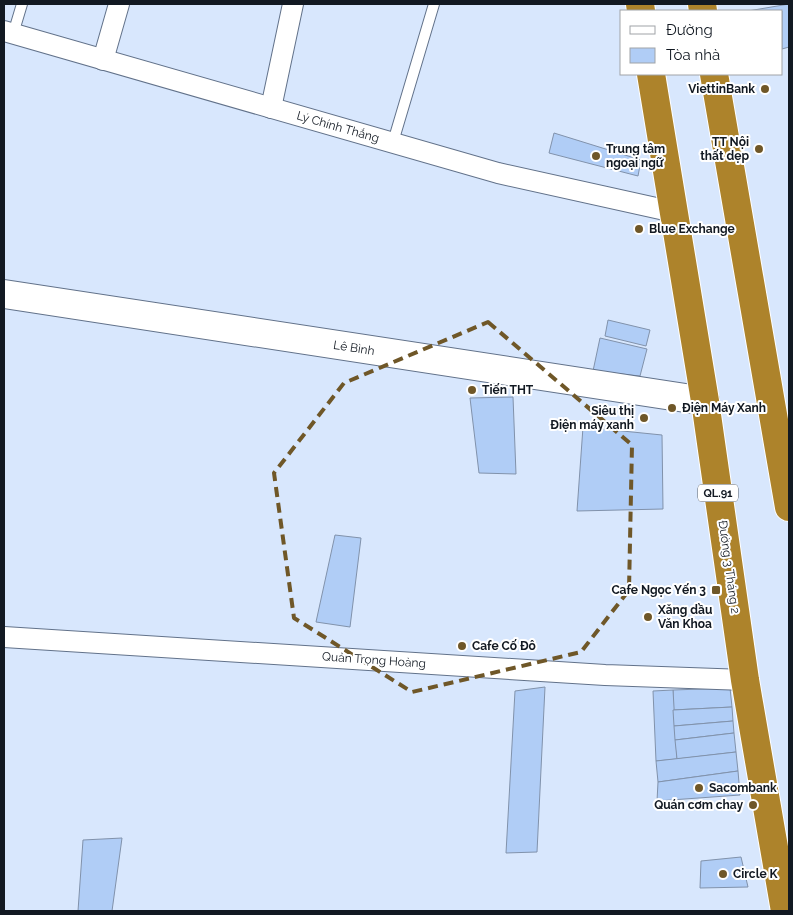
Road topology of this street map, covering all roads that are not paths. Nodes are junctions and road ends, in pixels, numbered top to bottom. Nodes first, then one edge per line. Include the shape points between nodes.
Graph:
1 (22, 4) edge
2 (119, 4) edge
3 (293, 4) edge
4 (434, 4) edge
5 (8, 33) edge
6 (103, 60) junction
7 (651, 75) edge
8 (714, 75) edge
9 (271, 108) junction
10 (393, 142) junction
11 (674, 212) junction
12 (4, 294) edge
13 (705, 401) junction
14 (789, 507) edge
15 (4, 637) edge
16 (745, 680) junction
17 (785, 911) edge

1 - 5 lane
2 - 6 street
3 - 9 street
4 - 10 lane
5 - 6 street, Lý Chính Thắng
6 - 9 street, Lý Chính Thắng
7 - 11 highway, Đường 3 Tháng 2 / QL.91
8 - 14 highway
9 - 10 street, Lý Chính Thắng
10 - 11 street, Lý Chính Thắng via 498,173
11 - 13 highway, Đường 3 Tháng 2 / QL.91
12 - 13 street, Lê Bình
13 - 16 highway, Đường 3 Tháng 2 / QL.91
15 - 16 street, Quản Trọng Hoàng via 605,675
16 - 17 highway, Đường 3 Tháng 2 / QL.91

